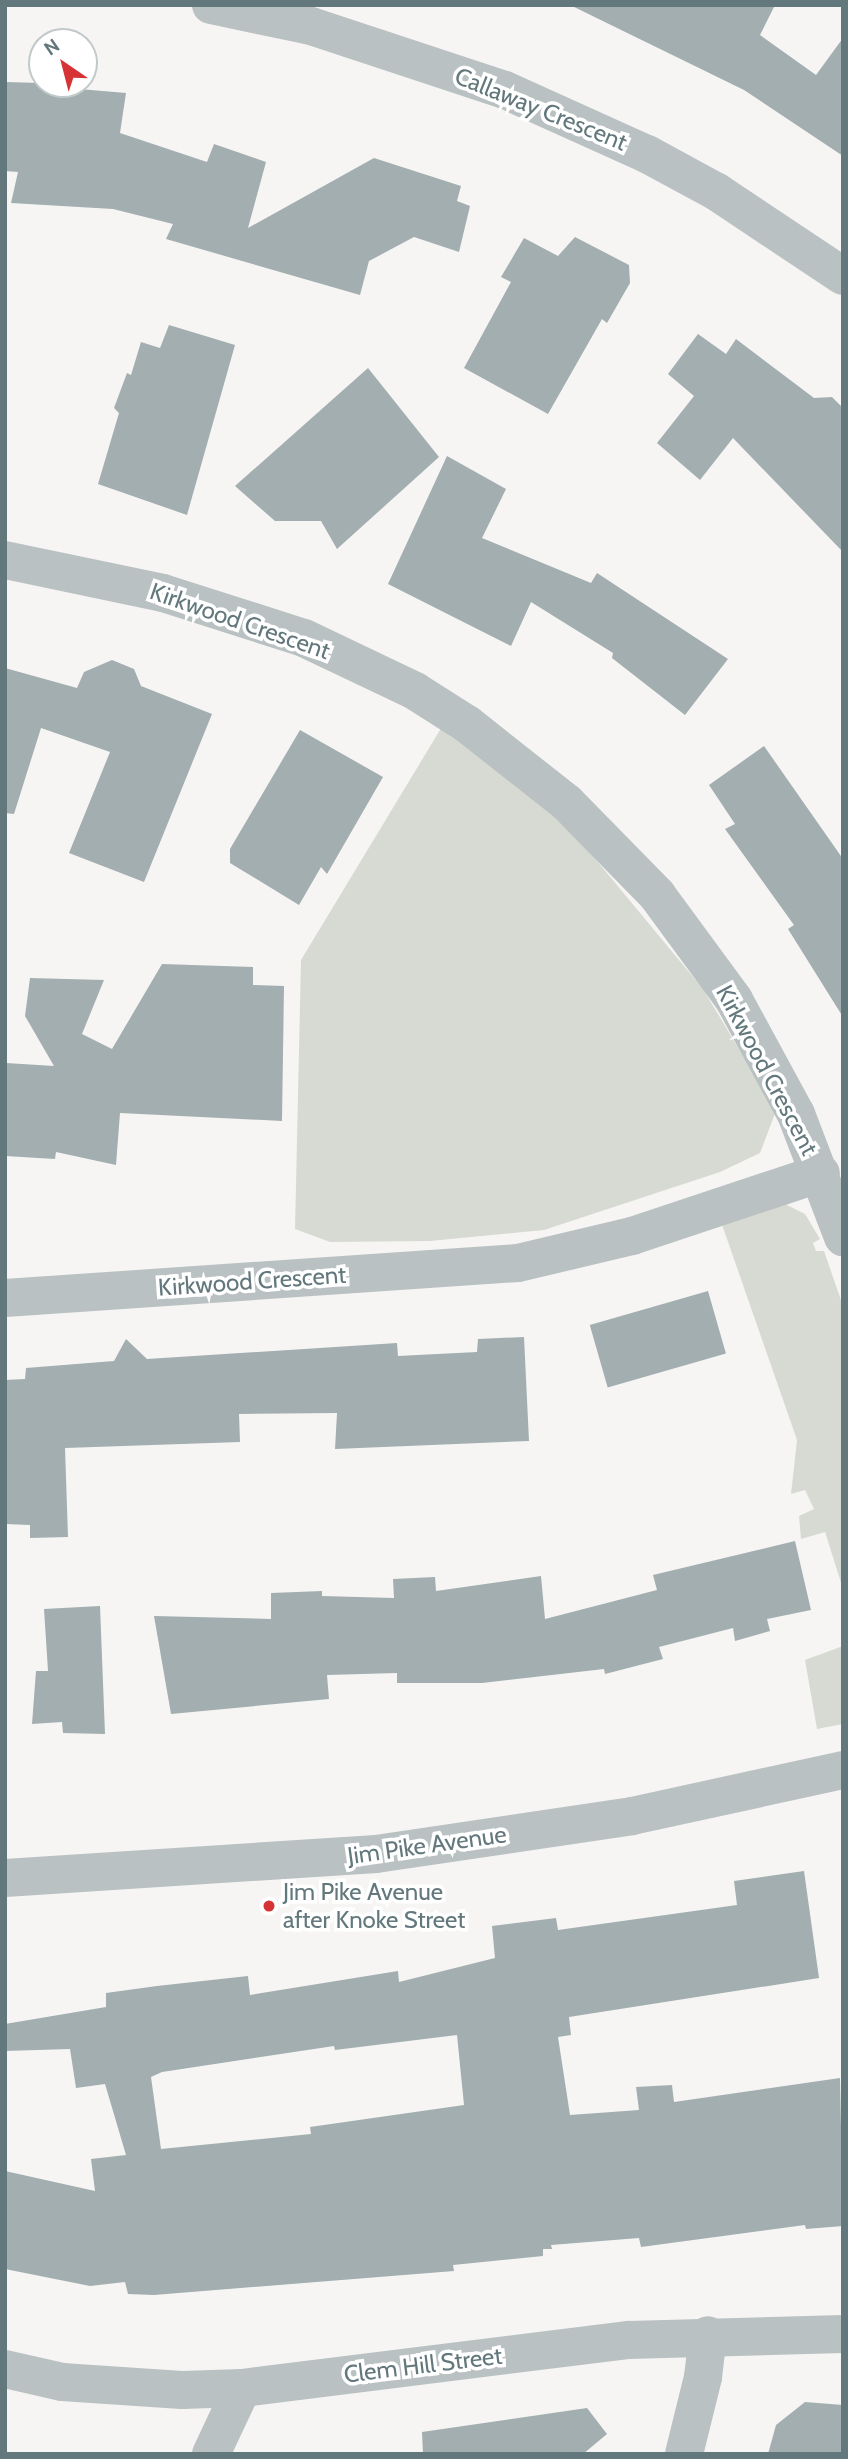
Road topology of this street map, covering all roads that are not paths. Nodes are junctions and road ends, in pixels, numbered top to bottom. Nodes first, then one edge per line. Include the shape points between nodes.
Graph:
1 (211, 5) edge
2 (843, 276) edge
3 (5, 560) edge
4 (821, 1173) junction
5 (843, 1237) edge
6 (5, 1298) edge
7 (843, 1770) edge
8 (5, 1878) edge
9 (843, 2334) edge
10 (708, 2335) junction
11 (5, 2369) edge
12 (242, 2388) junction
13 (211, 2454) edge
14 (684, 2454) edge

1 - 2 street, Callaway Crescent via 311,26 505,90 648,154 705,185
3 - 4 street, Kirkwood Crescent via 163,593 304,638 415,691 467,724 567,803 657,895 734,1000 796,1114
4 - 5 street, Kirkwood Crescent
4 - 6 street, Kirkwood Crescent via 632,1236 518,1263
7 - 8 street, Jim Pike Avenue via 632,1816 376,1854
9 - 10 street, Clem Hill Street
10 - 12 street, Clem Hill Street via 615,2342
10 - 14 street
11 - 12 street, Clem Hill Street via 62,2382 182,2390
12 - 13 street

